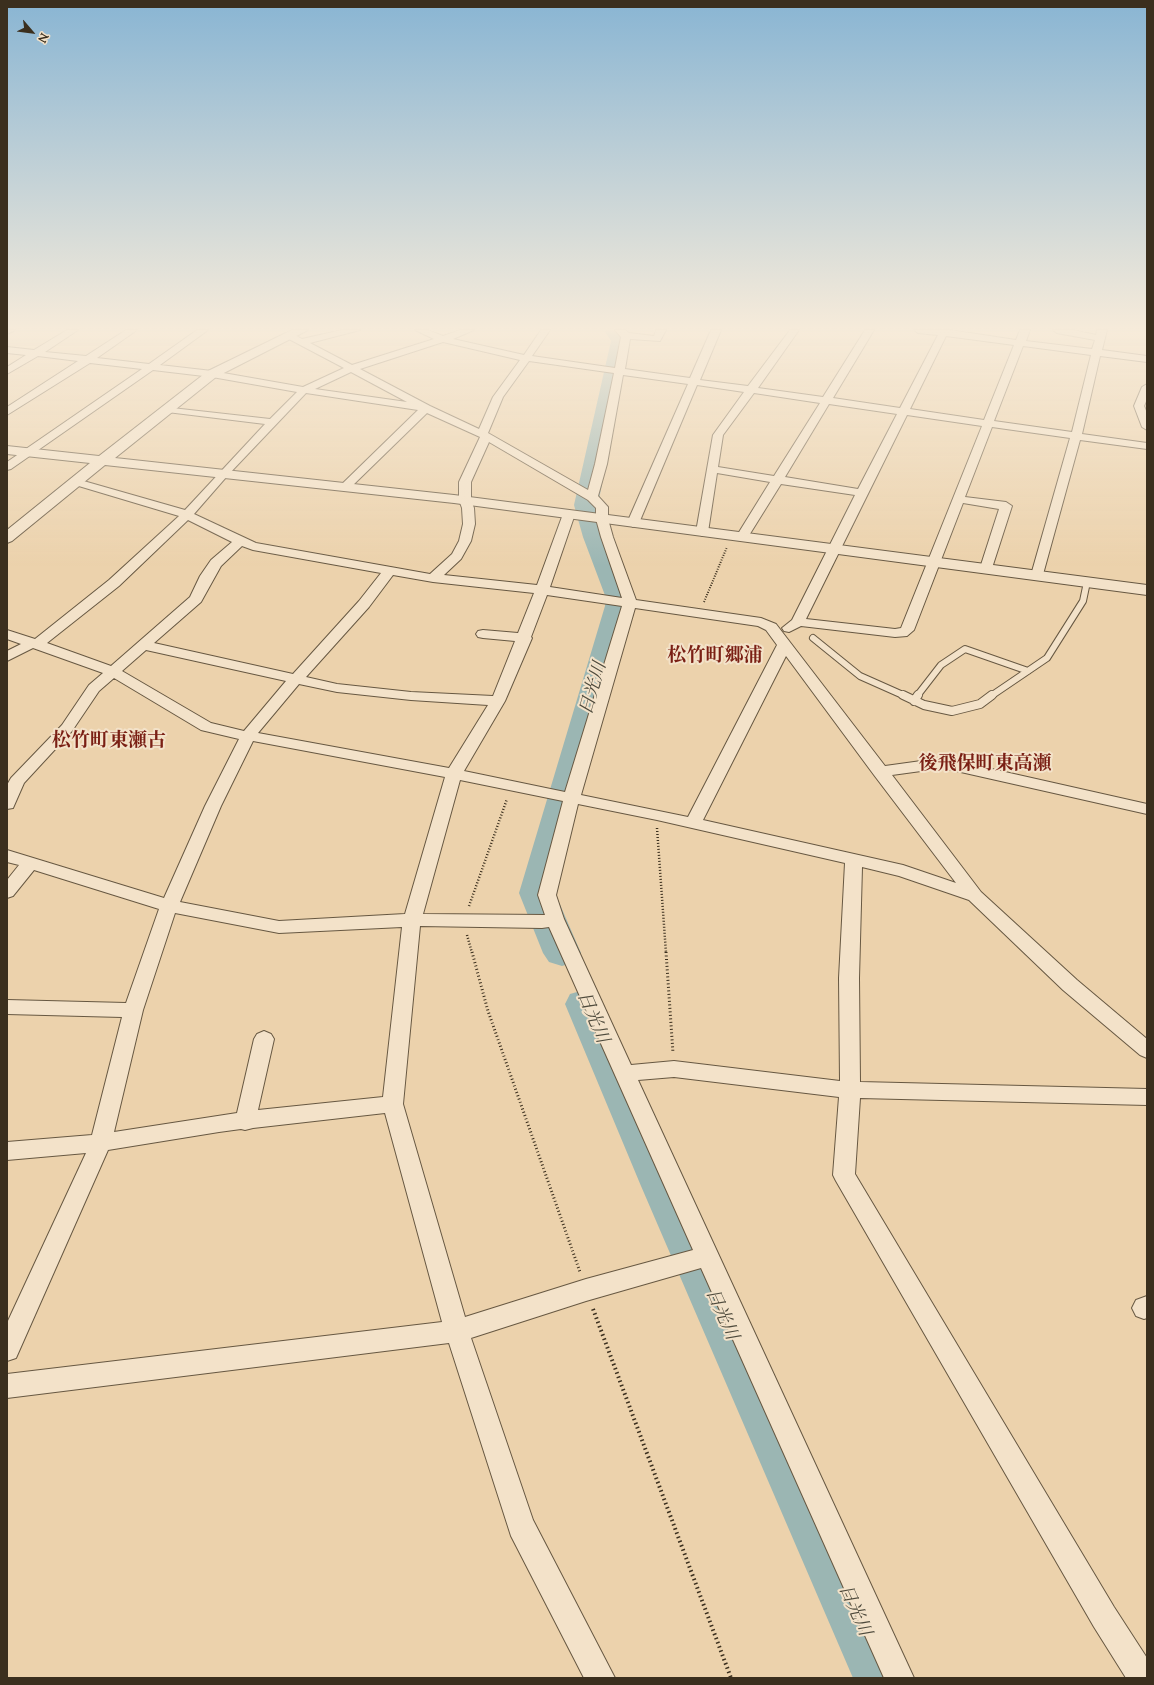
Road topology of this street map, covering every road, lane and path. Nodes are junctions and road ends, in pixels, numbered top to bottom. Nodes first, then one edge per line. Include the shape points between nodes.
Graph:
1 (426, 408) edge
2 (90, 409) edge
3 (167, 409) joint
4 (285, 409) edge
5 (427, 409) edge
6 (494, 409) edge
7 (610, 409) edge
8 (682, 409) edge
9 (737, 409) edge
10 (820, 409) edge
11 (882, 409) edge
12 (906, 409) edge
13 (993, 409) edge
14 (1083, 409) edge
15 (1140, 409) edge
16 (904, 412) junction
17 (271, 422) junction
18 (987, 424) junction
19 (1147, 427) edge
20 (484, 435) junction
21 (1076, 436) junction
22 (1147, 446) edge
23 (7, 450) edge
24 (27, 452) junction
25 (102, 460) junction
26 (7, 466) edge
27 (711, 469) junction
28 (224, 473) junction
29 (778, 479) junction
30 (76, 482) junction
31 (346, 486) junction
32 (862, 492) junction
33 (590, 495) junction
34 (958, 499) junction
35 (465, 500) junction
36 (568, 514) junction
37 (187, 515) junction
38 (594, 518) junction
39 (633, 523) junction
40 (702, 532) junction
41 (737, 536) junction
42 (7, 538) edge
43 (240, 542) junction
44 (833, 549) junction
45 (934, 562) junction
46 (986, 568) junction
47 (389, 571) junction
48 (1037, 575) junction
49 (433, 578) junction
50 (1087, 582) junction
51 (542, 590) junction
52 (1147, 590) edge
53 (623, 602) junction
54 (700, 613) junction
55 (798, 622) junction
56 (7, 634) edge
57 (482, 634) dead end
58 (525, 638) junction
59 (814, 638) dead end
60 (781, 641) junction
61 (35, 643) junction
62 (145, 645) junction
63 (7, 657) edge
64 (112, 671) junction
65 (1028, 671) junction
66 (295, 680) junction
67 (498, 701) junction
68 (914, 701) junction
69 (248, 736) junction
70 (880, 772) junction
71 (454, 774) junction
72 (512, 786) junction
73 (567, 797) junction
74 (7, 804) edge
75 (1147, 809) edge
76 (657, 815) junction
77 (692, 823) junction
78 (7, 856) edge
79 (854, 860) junction
80 (29, 864) junction
81 (7, 892) edge
82 (975, 896) junction
83 (169, 906) junction
84 (412, 920) junction
85 (549, 920) junction
86 (464, 922) junction
87 (7, 1007) edge
88 (133, 1010) junction
89 (264, 1039) dead end
90 (1147, 1050) edge
91 (674, 1069) junction
92 (625, 1073) junction
93 (850, 1090) junction
94 (1147, 1097) edge
95 (392, 1104) junction
96 (245, 1122) junction
97 (101, 1142) junction
98 (7, 1151) edge
99 (700, 1258) junction
100 (586, 1290) junction
101 (457, 1331) junction
102 (7, 1350) edge
103 (7, 1386) edge
104 (600, 1678) edge
105 (731, 1678) edge
106 (899, 1678) edge
107 (1143, 1678) edge

1 - 31 street
2 - 24 street
3 - 17 street
3 - 25 street
4 - 17 street
5 - 20 street
6 - 20 street
7 - 33 street via 601,464
8 - 39 street
9 - 27 street via 718,435
10 - 29 street
11 - 16 street
12 - 16 street
13 - 18 street
14 - 21 street
15 - 19 street
16 - 18 street
16 - 32 street
17 - 28 street
18 - 21 street
18 - 34 street
20 - 33 street
20 - 35 street via 465,482
21 - 22 street
21 - 48 street
23 - 24 street
24 - 25 street
24 - 26 street
25 - 28 street
25 - 30 street
27 - 29 street
27 - 40 street
28 - 31 street
28 - 37 street
29 - 32 street
29 - 41 street
30 - 37 street
30 - 42 street
31 - 35 street
32 - 44 street
33 - 38 street via 602,507
34 - 45 street
34 - 46 street via 1006,506
35 - 36 street
35 - 49 street via 469,524 465,541 457,556
36 - 38 street
36 - 51 street
37 - 43 street
37 - 61 street via 114,583
38 - 39 street
38 - 53 street
39 - 40 street
40 - 41 street
41 - 44 street
41 - 54 path
43 - 47 street
43 - 62 street via 216,563 196,599
44 - 45 street
44 - 55 street
45 - 46 street
45 - 55 street via 907,630 902,633
46 - 48 street
47 - 49 street
47 - 66 street via 364,604
48 - 50 street
49 - 51 street
50 - 52 street
50 - 65 lane via 1083,601 1068,628 1047,658
51 - 53 street
51 - 58 street
53 - 54 street
53 - 73 street
54 - 60 street via 762,622 771,627
55 - 60 street
56 - 61 street
57 - 58 street
58 - 67 street
59 - 68 lane via 860,676
60 - 70 street
60 - 77 street
61 - 63 street
61 - 64 street
62 - 64 street
62 - 66 street
64 - 69 street via 206,727
64 - 74 street via 94,688 68,728 17,781
65 - 68 lane via 980,704 952,711
65 - 68 lane via 965,649 941,665
66 - 67 street via 345,689 412,696
66 - 69 street
67 - 71 street
69 - 71 street
69 - 83 street via 213,806
70 - 75 street via 943,763
70 - 82 street
71 - 72 street
71 - 84 street
72 - 73 street
72 - 86 path
73 - 76 street
73 - 85 street via 547,895
76 - 77 street
76 - 91 path
77 - 79 street
78 - 80 street
79 - 82 street via 902,871
79 - 93 street via 849,978
80 - 81 street
80 - 83 street
82 - 90 street via 1070,985
83 - 84 street via 279,927
83 - 88 street
84 - 86 street
84 - 95 street
85 - 86 street
85 - 92 street
86 - 100 path via 488,1011
87 - 88 street
88 - 97 street
89 - 96 street
91 - 92 street
91 - 93 street
92 - 99 street
93 - 94 street
93 - 107 street via 844,1175 1104,1617
95 - 96 street
95 - 101 street
96 - 97 street via 219,1123
97 - 98 street
97 - 102 street
99 - 100 street
99 - 106 street
100 - 101 street
100 - 105 path
101 - 103 street
101 - 104 street via 521,1526

